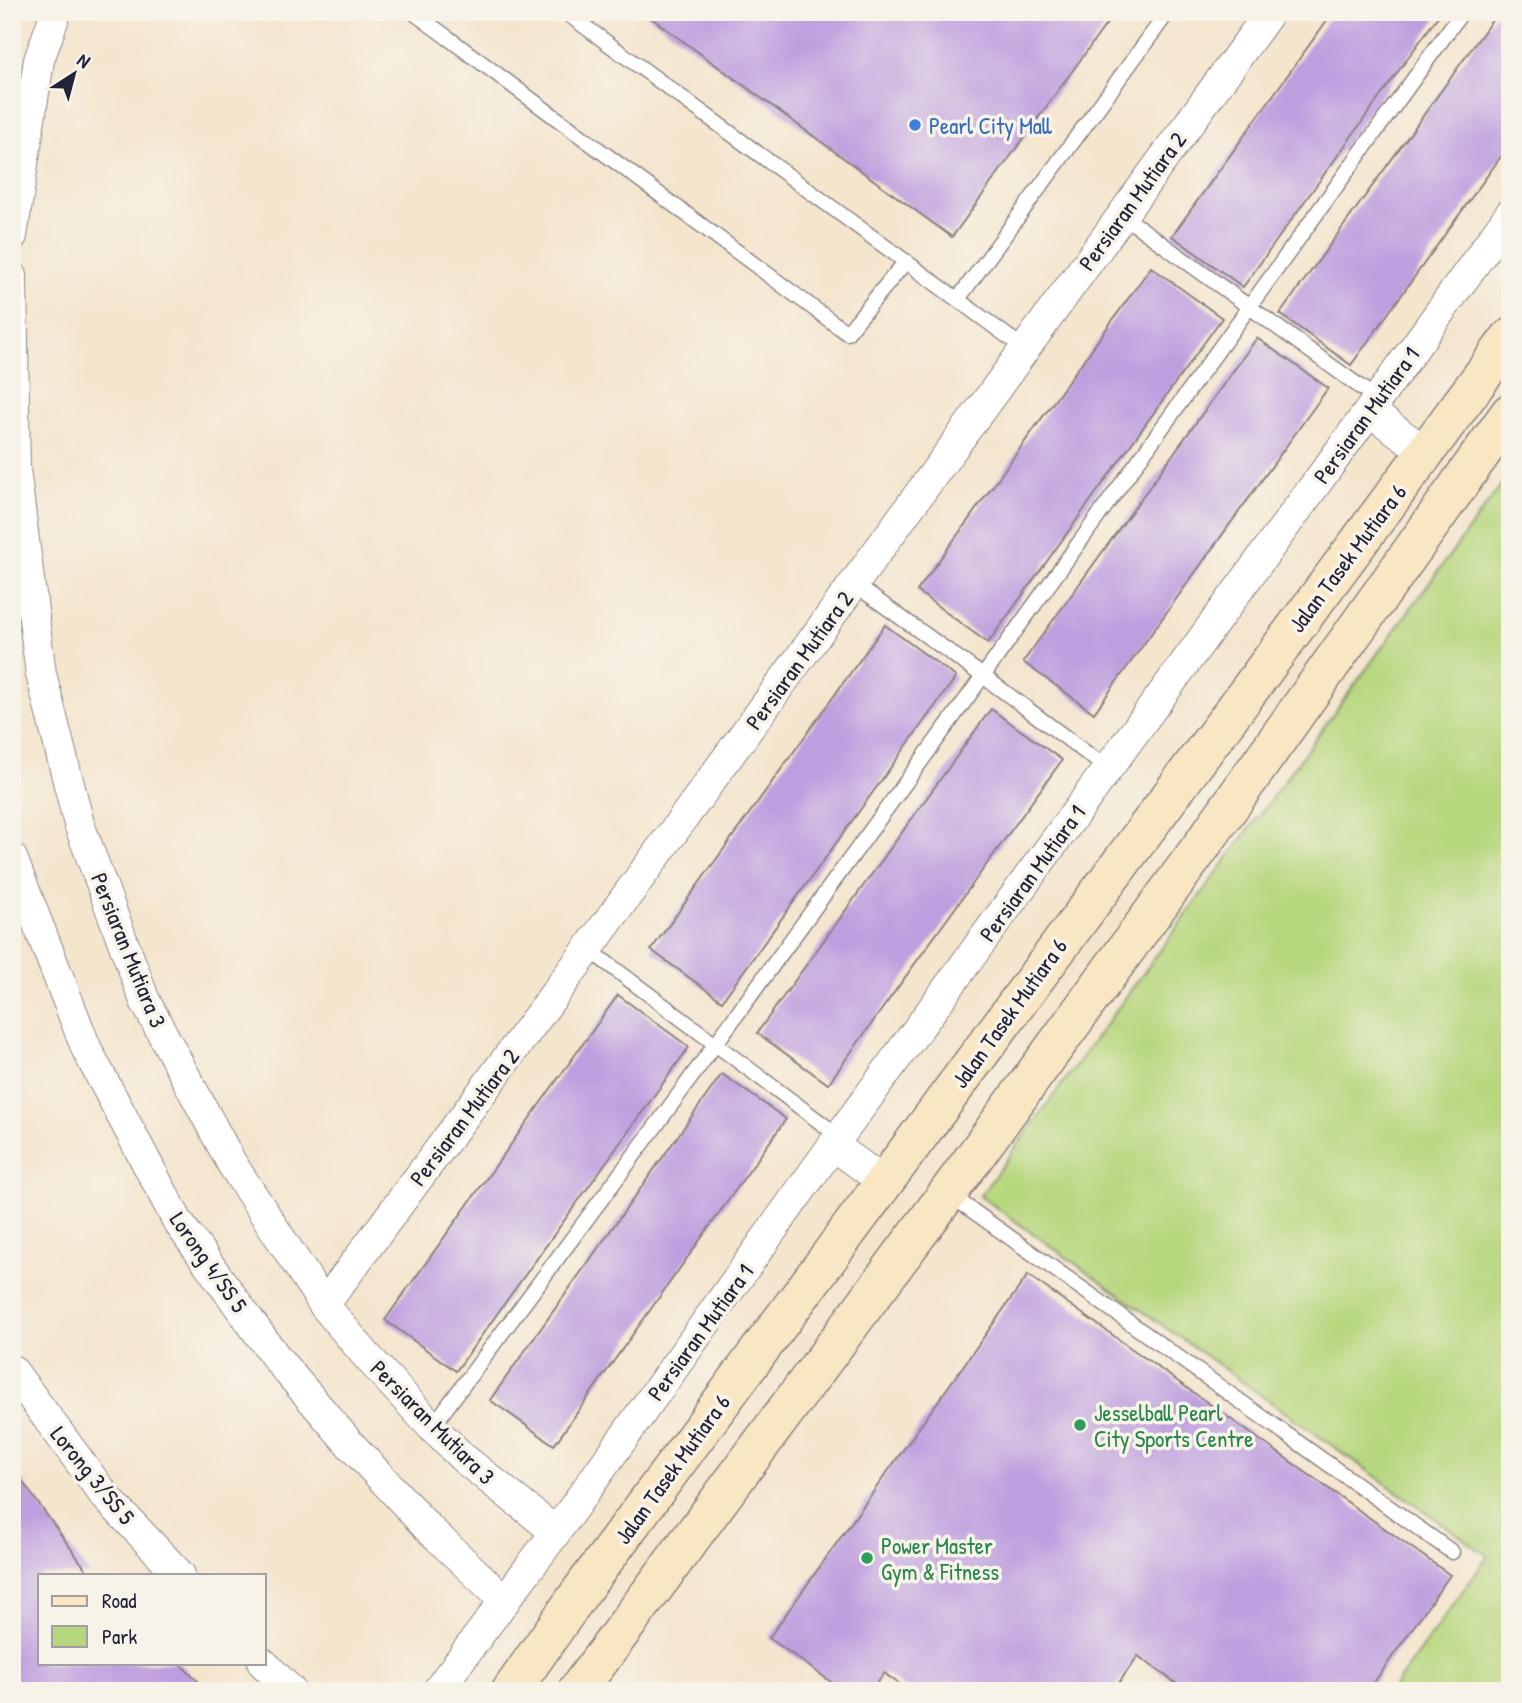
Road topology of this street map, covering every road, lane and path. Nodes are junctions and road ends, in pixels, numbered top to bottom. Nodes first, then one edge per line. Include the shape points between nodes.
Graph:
1 (56, 12) edge
2 (413, 12) edge
3 (565, 12) edge
4 (1168, 12) edge
5 (1270, 12) edge
6 (1462, 12) edge
7 (1510, 214) edge
8 (1122, 215) junction
9 (12, 236) edge
10 (906, 261) junction
11 (12, 276) edge
12 (958, 299) junction
13 (1250, 306) junction
14 (1510, 338) edge
15 (1024, 349) junction
16 (1373, 405) junction
17 (1510, 412) edge
18 (1426, 453) junction
19 (854, 584) junction
20 (983, 676) junction
21 (1108, 769) junction
22 (1156, 814) junction
23 (1200, 848) junction
24 (12, 859) edge
25 (588, 949) junction
26 (716, 1043) junction
27 (837, 1141) junction
28 (884, 1182) junction
29 (948, 1193) junction
30 (324, 1305) junction
31 (12, 1370) edge
32 (432, 1427) junction
33 (556, 1532) junction
34 (1452, 1552) dead end
35 (179, 1574) edge
36 (505, 1601) junction
37 (265, 1664) edge
38 (291, 1691) edge
39 (437, 1691) edge
40 (511, 1691) edge
41 (577, 1691) edge

1 - 9 street via 39,60
2 - 10 lane via 847,332
3 - 10 lane
4 - 12 lane
5 - 8 street, Persiaran Mutiara 2
6 - 13 lane
7 - 16 street, Persiaran Mutiara 1
8 - 13 lane
8 - 15 street, Persiaran Mutiara 2
10 - 12 lane
11 - 30 street, Persiaran Mutiara 3 via 16,483 41,674 79,824 145,1001 232,1164
12 - 15 lane
13 - 16 lane
13 - 20 lane
14 - 18 street, Jalan Tasek Mutiara 6
15 - 19 street, Persiaran Mutiara 2
16 - 18 street
16 - 21 street, Persiaran Mutiara 1
17 - 23 street, Jalan Tasek Mutiara 6
18 - 22 street, Jalan Tasek Mutiara 6
19 - 20 lane
19 - 25 street, Persiaran Mutiara 2
20 - 21 lane
20 - 26 lane
21 - 27 street, Persiaran Mutiara 1
22 - 23 street
22 - 28 street, Jalan Tasek Mutiara 6
23 - 29 street, Jalan Tasek Mutiara 6
24 - 36 street, Lorong 4/SS 5 via 87,1050 178,1222 278,1360 340,1433 427,1527
25 - 26 lane
25 - 30 street, Persiaran Mutiara 2
26 - 27 lane
26 - 32 lane
27 - 28 street
27 - 33 street, Persiaran Mutiara 1
28 - 40 street, Jalan Tasek Mutiara 6
29 - 34 lane
29 - 41 street, Jalan Tasek Mutiara 6
30 - 32 street, Persiaran Mutiara 3
31 - 35 street, Lorong 3/SS 5 via 105,1496
32 - 33 street, Persiaran Mutiara 3 via 463,1458
33 - 36 street, Persiaran Mutiara 1
36 - 39 street, Persiaran Mutiara 1
37 - 38 street

